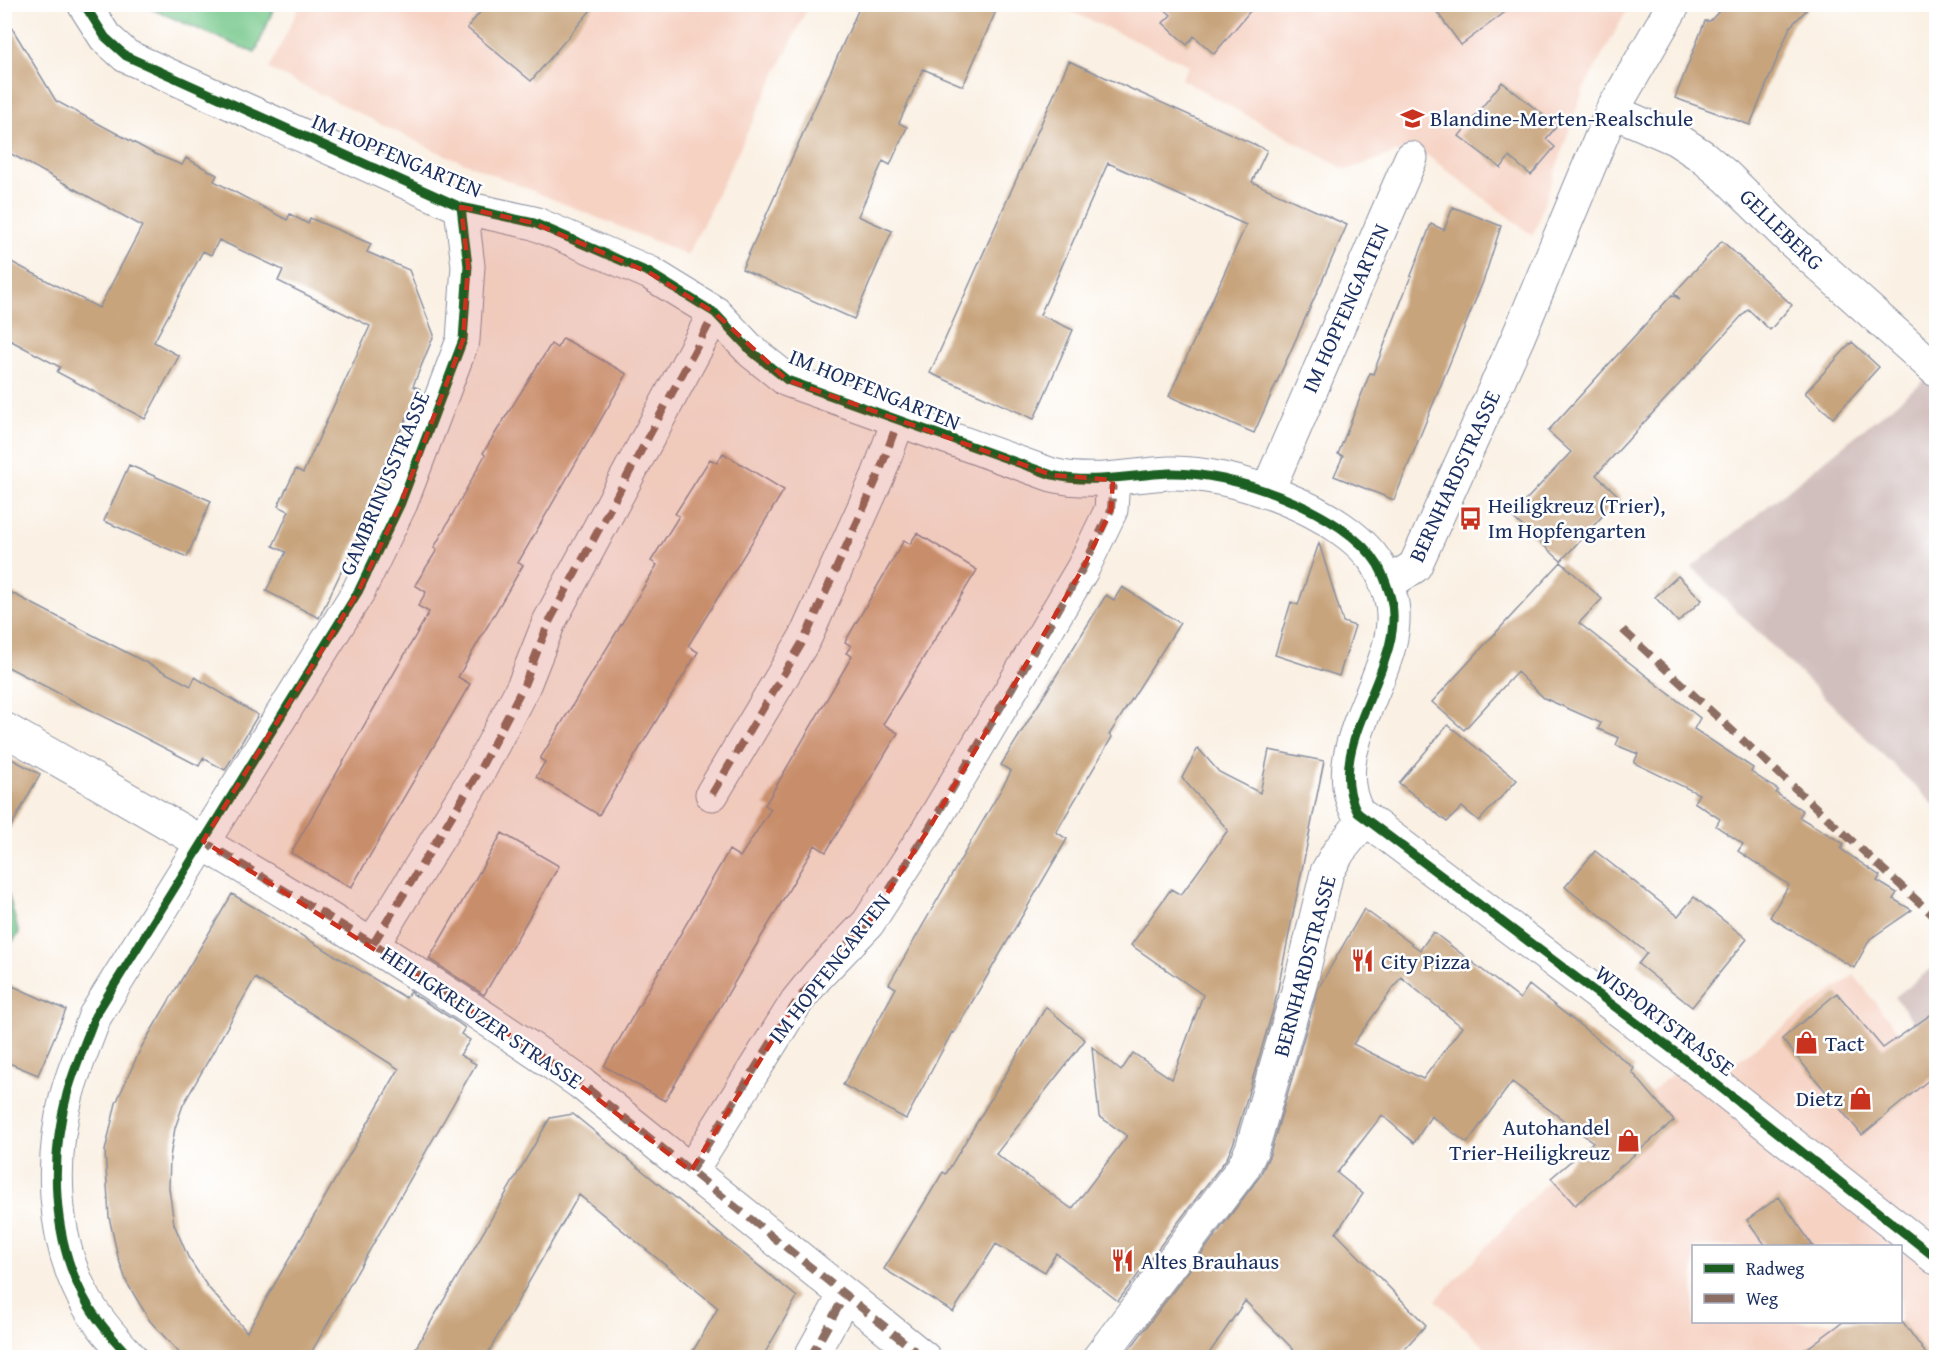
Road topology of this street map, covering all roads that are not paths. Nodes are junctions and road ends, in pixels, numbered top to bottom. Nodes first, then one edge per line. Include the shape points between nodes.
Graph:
1 (84, 4) edge
2 (1674, 4) edge
3 (1612, 111) junction
4 (1411, 158) dead end
5 (461, 207) junction
6 (715, 313) junction
7 (1936, 370) edge
8 (898, 421) junction
9 (1113, 480) junction
10 (1266, 492) junction
11 (1386, 585) junction
12 (4, 729) edge
13 (712, 794) dead end
14 (1365, 819) junction
15 (203, 841) junction
16 (373, 944) junction
17 (691, 1172) junction
18 (1936, 1258) edge
19 (845, 1295) junction
20 (131, 1358) edge
21 (810, 1358) edge
22 (924, 1358) edge
23 (1099, 1358) edge

1 - 5 street, IM HOPFENGARTEN via 105,38 126,56
2 - 3 street, BERNHARDSTRASSE
3 - 7 street, GELLEBERG via 1676,139 1702,156
3 - 11 street, BERNHARDSTRASSE via 1519,335 1415,566
4 - 10 street, IM HOPFENGARTEN
5 - 6 street, IM HOPFENGARTEN via 534,223 650,273
5 - 15 street, GAMBRINUSSTRASSE via 468,266 463,340 401,503 358,592
6 - 8 street, IM HOPFENGARTEN via 752,352 787,380
6 - 16 street via 549,622 524,684 477,775
8 - 9 street, IM HOPFENGARTEN via 1052,476
8 - 13 street, IM HOPFENGARTEN via 878,476 805,638
9 - 10 street, IM HOPFENGARTEN via 1190,474 1229,478
9 - 17 street, IM HOPFENGARTEN via 1111,510 1083,568 928,830 868,923 797,1001
10 - 11 street, IM HOPFENGARTEN via 1348,534 1378,566
11 - 14 street via 1393,618 1391,634 1350,765 1353,804
12 - 15 street, HEILIGKREUZER STRASSE
14 - 18 street, WISPORTSTRASSE via 1687,1061
14 - 23 street, BERNHARDSTRASSE via 1339,850 1328,872 1301,981 1243,1168
15 - 16 street, HEILIGKREUZER STRASSE
15 - 20 street, GAMBRINUSSTRASSE via 95,1016 68,1093 59,1137 60,1223 69,1262 84,1297 109,1335
16 - 17 street, HEILIGKREUZER STRASSE via 581,1083
17 - 19 street, HEILIGKREUZER STRASSE
19 - 21 street
19 - 22 street, HEILIGKREUZER STRASSE

